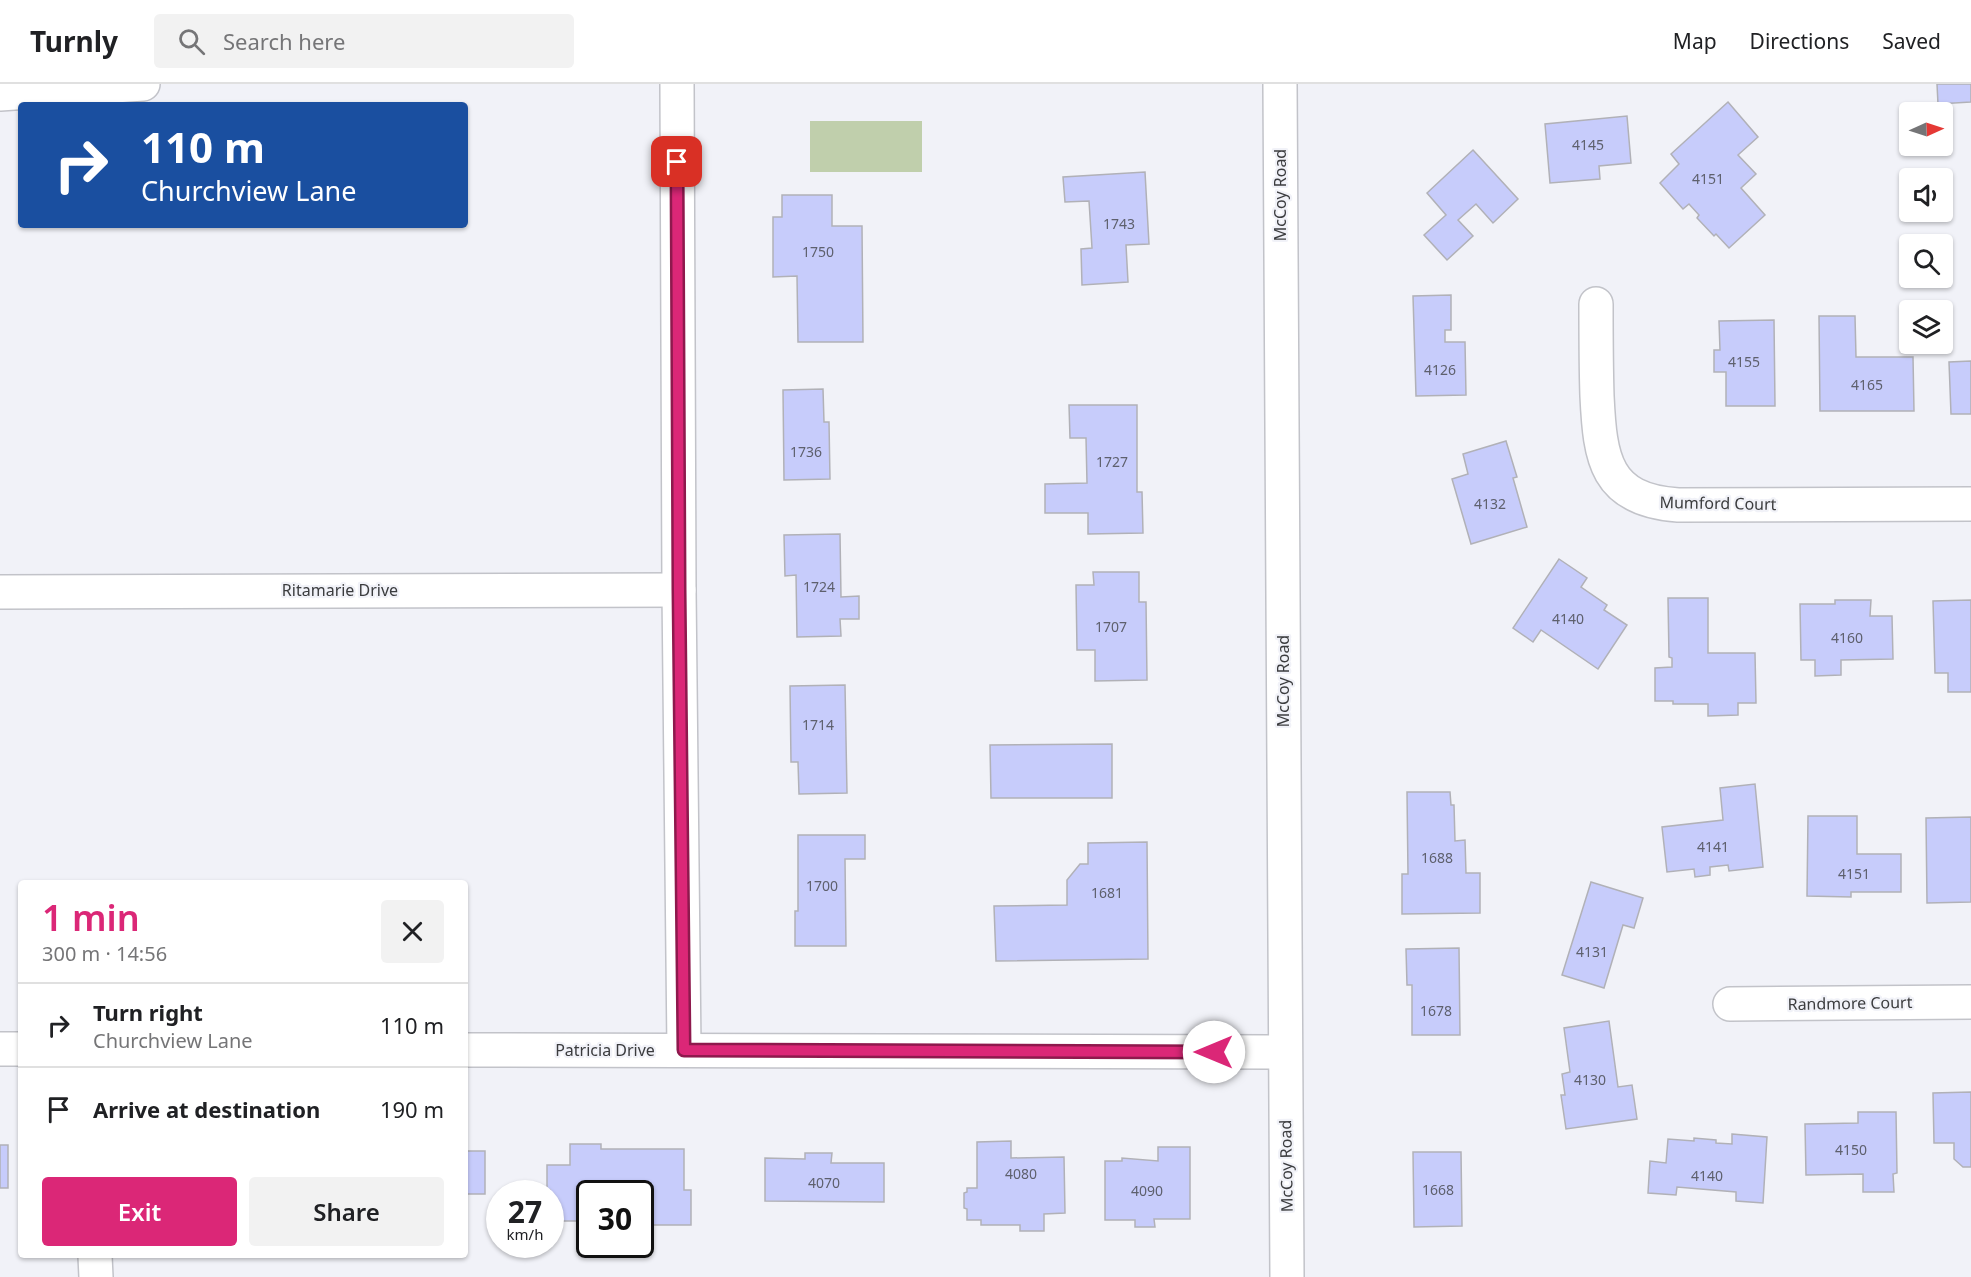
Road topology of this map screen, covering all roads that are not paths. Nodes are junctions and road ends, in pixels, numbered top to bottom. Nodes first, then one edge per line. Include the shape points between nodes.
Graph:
1 (142, 84) edge
2 (677, 84) edge
3 (1280, 84) edge
4 (0, 94) edge
5 (1596, 304) dead end
6 (1971, 504) edge
7 (679, 590) junction
8 (0, 592) edge
9 (1971, 1002) edge
10 (1730, 1004) dead end
11 (0, 1049) edge
12 (18, 1049) edge
13 (468, 1050) edge
14 (684, 1050) junction
15 (1285, 1052) junction
16 (95, 1258) edge
17 (96, 1277) edge
18 (1287, 1277) edge

1 - 4 street
2 - 7 street
3 - 15 street, McCoy Road
5 - 6 street, Mumford Court via 1601,448 1620,485 1637,498 1678,506
7 - 8 street, Ritamarie Drive
7 - 14 street
9 - 10 street, Randmore Court
11 - 12 street
13 - 14 street, Patricia Drive
14 - 15 street, Patricia Drive
15 - 18 street, McCoy Road
16 - 17 street

